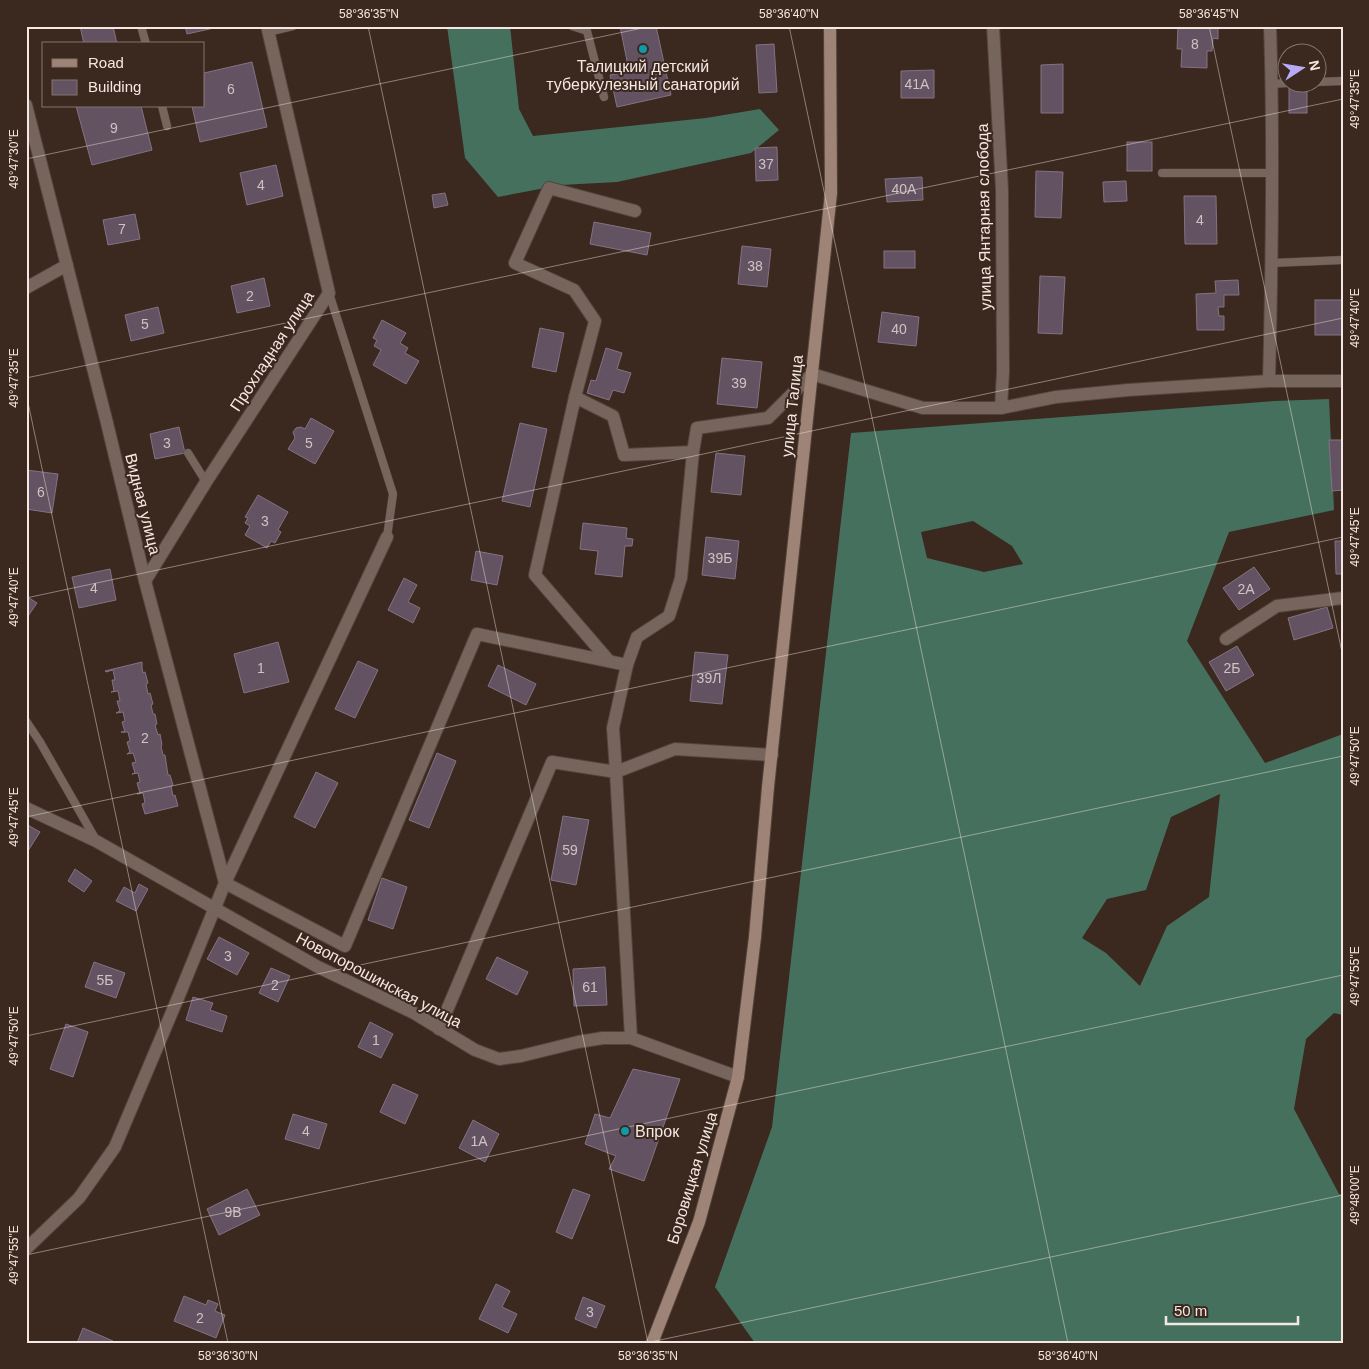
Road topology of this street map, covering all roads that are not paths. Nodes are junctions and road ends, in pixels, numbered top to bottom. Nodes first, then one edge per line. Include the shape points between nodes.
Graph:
1 (141, 26) edge
2 (293, 26) edge
3 (572, 26) edge
4 (830, 26) edge
5 (994, 26) edge
6 (1270, 26) edge
7 (268, 29) edge
8 (145, 42) edge
9 (1343, 81) edge
10 (1326, 82) edge
11 (1272, 84) junction
12 (1276, 84) edge
13 (604, 97) dead end
14 (26, 104) edge
15 (162, 108) edge
16 (167, 126) dead end
17 (1162, 173) dead end
18 (1273, 173) junction
19 (636, 211) dead end
20 (1343, 260) edge
21 (1272, 263) junction
22 (67, 264) junction
23 (26, 288) edge
24 (329, 293) junction
25 (812, 374) junction
26 (1269, 381) junction
27 (1343, 381) edge
28 (575, 397) junction
29 (1001, 408) junction
30 (693, 452) junction
31 (188, 453) dead end
32 (206, 482) junction
33 (387, 537) joint
34 (144, 581) junction
35 (1343, 598) edge
36 (1226, 639) dead end
37 (609, 661) junction
38 (627, 664) junction
39 (26, 721) edge
40 (772, 755) junction
41 (616, 772) junction
42 (768, 788) joint
43 (26, 808) edge
44 (96, 840) junction
45 (225, 884) junction
46 (215, 909) junction
47 (439, 1029) junction
48 (631, 1038) junction
49 (738, 1077) junction
50 (26, 1249) edge
51 (652, 1343) edge

1 - 8 lane
2 - 7 lane
3 - 13 lane via 587,31
4 - 25 street, улица Талица via 831,193
5 - 29 street, улица Янтарная слобода via 1002,190
6 - 11 street
7 - 24 street, Прохладная улица
9 - 10 lane
11 - 12 lane
11 - 18 street
14 - 22 street, Видная улица
15 - 16 lane
17 - 18 lane
18 - 21 street
19 - 28 street via 549,188 515,263 574,290 595,321
20 - 21 lane
21 - 26 street
22 - 23 street
22 - 34 street, Видная улица
24 - 32 street, Прохладная улица
24 - 33 lane via 393,494
25 - 29 street via 923,408
25 - 30 street via 768,418 697,428
25 - 40 street, улица Талица
26 - 27 street
26 - 29 street via 1056,397
28 - 30 street via 613,416 624,454
28 - 37 street via 535,575
30 - 38 street via 681,578 669,616 637,636
31 - 32 lane
32 - 34 street, Прохладная улица
33 - 45 street
34 - 45 street, Видная улица
35 - 36 street via 1277,606
37 - 38 street
37 - 45 street via 477,634 344,946
38 - 41 street via 613,728
39 - 44 lane
40 - 41 street via 675,749
40 - 42 street, улица Талица
41 - 47 street via 552,762
41 - 48 street
42 - 49 street, Боровицкая улица
43 - 44 street, Новопорошинская улица
44 - 46 street, Новопорошинская улица
45 - 46 street
46 - 47 street, Новопорошинская улица
46 - 50 street via 115,1147 79,1198
47 - 48 street, Новопорошинская улица via 475,1050 499,1059 603,1038
48 - 49 street, Новопорошинская улица
49 - 51 street, Боровицкая улица via 699,1222

